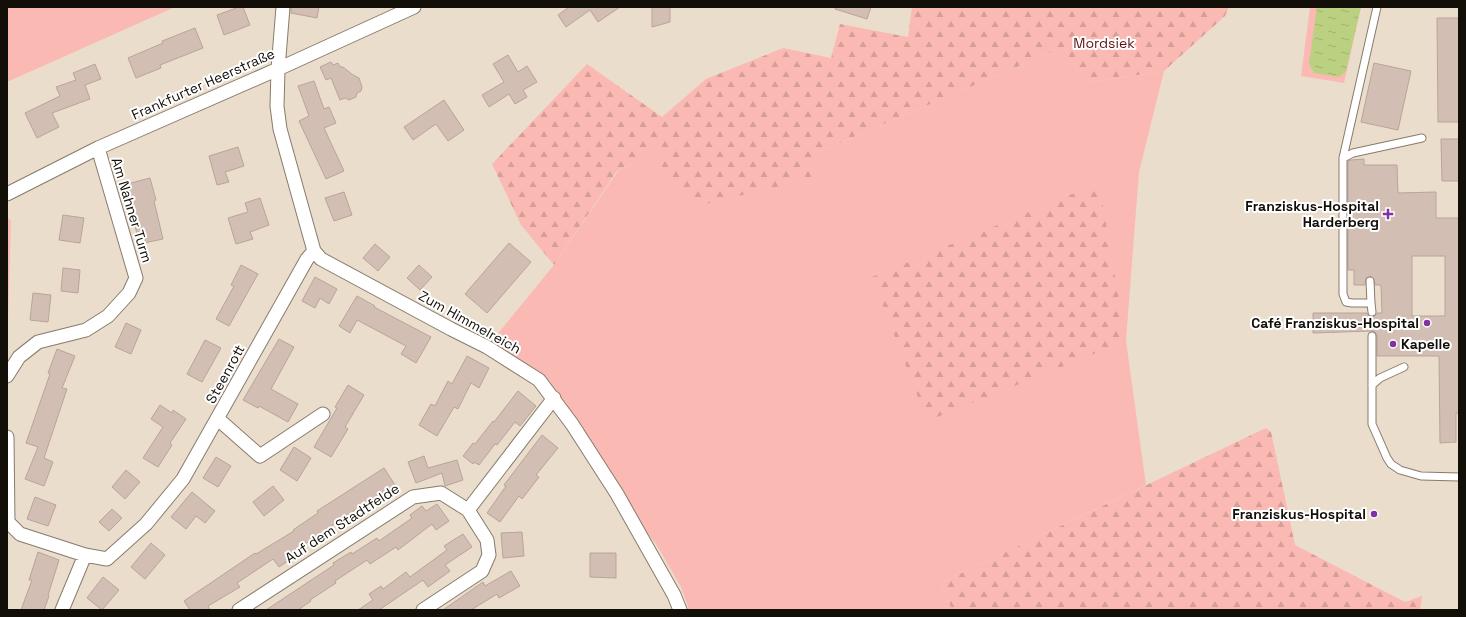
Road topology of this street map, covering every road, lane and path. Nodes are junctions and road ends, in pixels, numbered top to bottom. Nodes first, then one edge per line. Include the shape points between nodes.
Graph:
1 (283, 7) edge
2 (414, 7) edge
3 (1378, 7) edge
4 (278, 69) junction
5 (1422, 138) dead end
6 (98, 148) junction
7 (1343, 158) junction
8 (7, 194) edge
9 (314, 251) junction
10 (1370, 281) dead end
11 (1372, 303) junction
12 (1372, 312) dead end
13 (1372, 336) dead end
14 (1404, 367) dead end
15 (7, 376) edge
16 (1372, 385) junction
17 (554, 398) junction
18 (323, 414) dead end
19 (218, 419) junction
20 (7, 437) edge
21 (1459, 477) edge
22 (468, 510) junction
23 (85, 555) junction
24 (62, 610) edge
25 (238, 610) edge
26 (423, 610) edge
27 (680, 610) edge

1 - 4 street
2 - 4 street, Frankfurter Heerstraße
3 - 7 lane
4 - 6 street, Frankfurter Heerstraße
4 - 9 street via 277,106 280,129
5 - 7 lane via 1354,153
6 - 8 street, Frankfurter Heerstraße
6 - 15 street, Am Nahner Turm via 136,278 129,293 108,316 86,330 38,342 19,356
7 - 11 lane via 1343,294 1346,302
9 - 17 street, Zum Himmelreich via 321,259 487,347 539,380
9 - 19 street, Steenrott via 307,259
10 - 11 lane
11 - 12 lane
13 - 16 lane
14 - 16 lane via 1380,378
16 - 21 lane via 1372,424 1391,464 1400,470 1421,476
17 - 22 street
17 - 27 street, Zum Himmelreich via 617,494
18 - 19 street, Steenrott via 260,456
19 - 23 street via 183,479 146,524 107,559
20 - 23 street via 8,522 20,534
22 - 25 street, Auf dem Stadtfelde via 441,492 413,496
22 - 26 street, Auf dem Stadtfelde via 487,540 489,555 482,571
23 - 24 street

